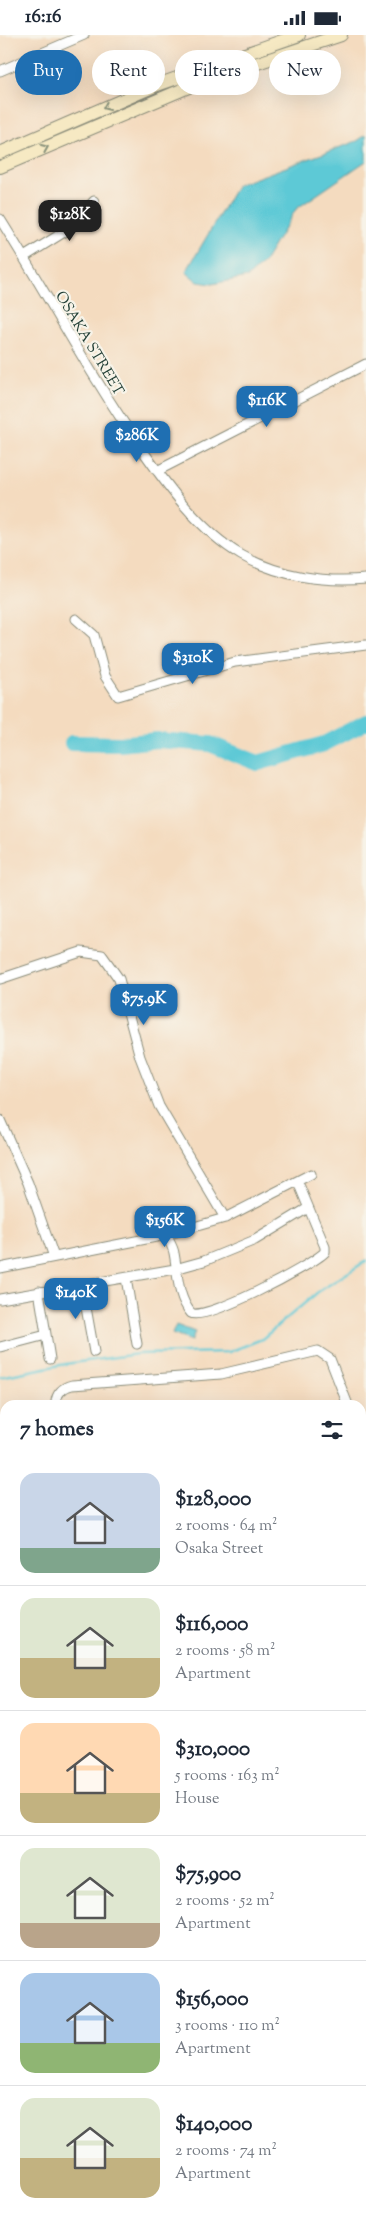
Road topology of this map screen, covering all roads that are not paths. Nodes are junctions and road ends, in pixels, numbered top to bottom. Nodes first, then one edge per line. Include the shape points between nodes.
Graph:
1 (84, 35) edge
2 (299, 35) edge
3 (341, 35) edge
4 (277, 44) edge
5 (0, 71) edge
6 (0, 153) edge
7 (0, 167) edge
8 (94, 201) dead end
9 (0, 219) edge
10 (24, 257) junction
11 (366, 364) edge
12 (157, 471) junction
13 (366, 579) edge
14 (76, 619) dead end
15 (366, 645) edge
16 (0, 979) edge
17 (0, 1120) edge
18 (312, 1173) dead end
19 (300, 1187) dead end
20 (308, 1208) junction
21 (226, 1218) junction
22 (166, 1235) junction
23 (54, 1257) junction
24 (0, 1268) edge
25 (175, 1269) junction
26 (126, 1277) junction
27 (82, 1285) junction
28 (39, 1291) junction
29 (0, 1299) edge
30 (46, 1335) junction
31 (137, 1344) dead end
32 (0, 1347) edge
33 (94, 1351) dead end
34 (50, 1359) dead end
35 (56, 1400) edge
36 (346, 1400) edge

1 - 5 street
2 - 4 street
3 - 4 street
4 -> 6 street via 156,85
7 -> 4 street via 198,83
8 - 10 street via 68,229
9 - 10 street, OSAKA STREET
10 - 12 street, OSAKA STREET via 109,402
11 - 12 street
12 - 13 street, OSAKA STREET via 189,510 241,555 304,578
14 - 15 street via 94,635 105,675 118,696 235,662
16 - 21 street via 81,952 95,952 109,962 119,979 140,1057 159,1106
17 - 23 street via 28,1183
18 - 21 street
19 - 20 street
20 - 25 street via 255,1240
20 - 25 street via 325,1252 286,1278 247,1297 195,1315 184,1302
21 - 22 street
22 - 23 street
22 - 25 street via 174,1252
23 - 24 street
25 - 26 street
26 - 27 street
26 - 31 street
27 - 28 street
27 - 33 street
28 - 29 street
28 - 30 street
30 - 32 street
30 - 34 street
35 - 36 street via 59,1392 72,1385 221,1374 318,1351 330,1359

